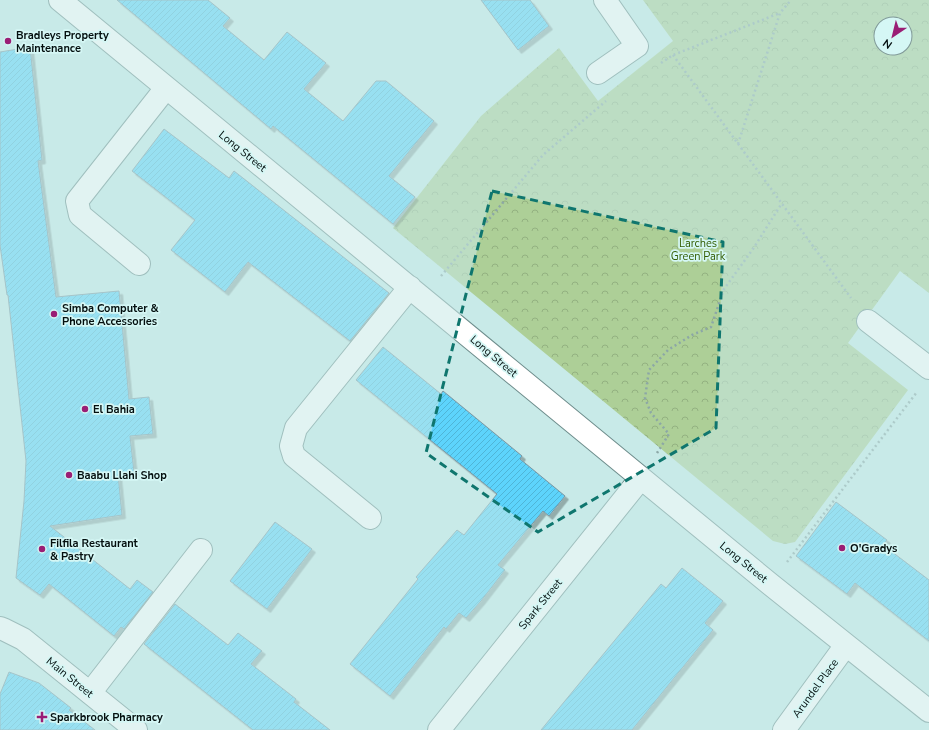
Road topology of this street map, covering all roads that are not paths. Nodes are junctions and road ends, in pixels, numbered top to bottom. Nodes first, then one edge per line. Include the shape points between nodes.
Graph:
1 (60, 0) edge
2 (605, 0) edge
3 (598, 73) dead end
4 (166, 88) junction
5 (139, 264) dead end
6 (417, 293) junction
7 (868, 321) road end
8 (929, 368) edge
9 (641, 478) junction
10 (370, 518) dead end
11 (201, 550) dead end
12 (0, 628) edge
13 (846, 645) junction
14 (90, 693) junction
15 (929, 711) edge
16 (136, 730) edge
17 (439, 730) edge
18 (784, 730) edge

1 - 4 street, Long Street
2 - 3 street via 637,46
4 - 5 street via 77,201 80,215
4 - 6 street, Long Street
6 - 9 street, Long Street
6 - 10 street via 296,428 291,446 294,456
7 - 8 street
9 - 13 street, Long Street
9 - 17 street, Spark Street
11 - 14 street
12 - 14 street, Main Street via 23,639
13 - 15 street, Long Street
13 - 18 street, Arundel Place
14 - 16 street, Main Street

